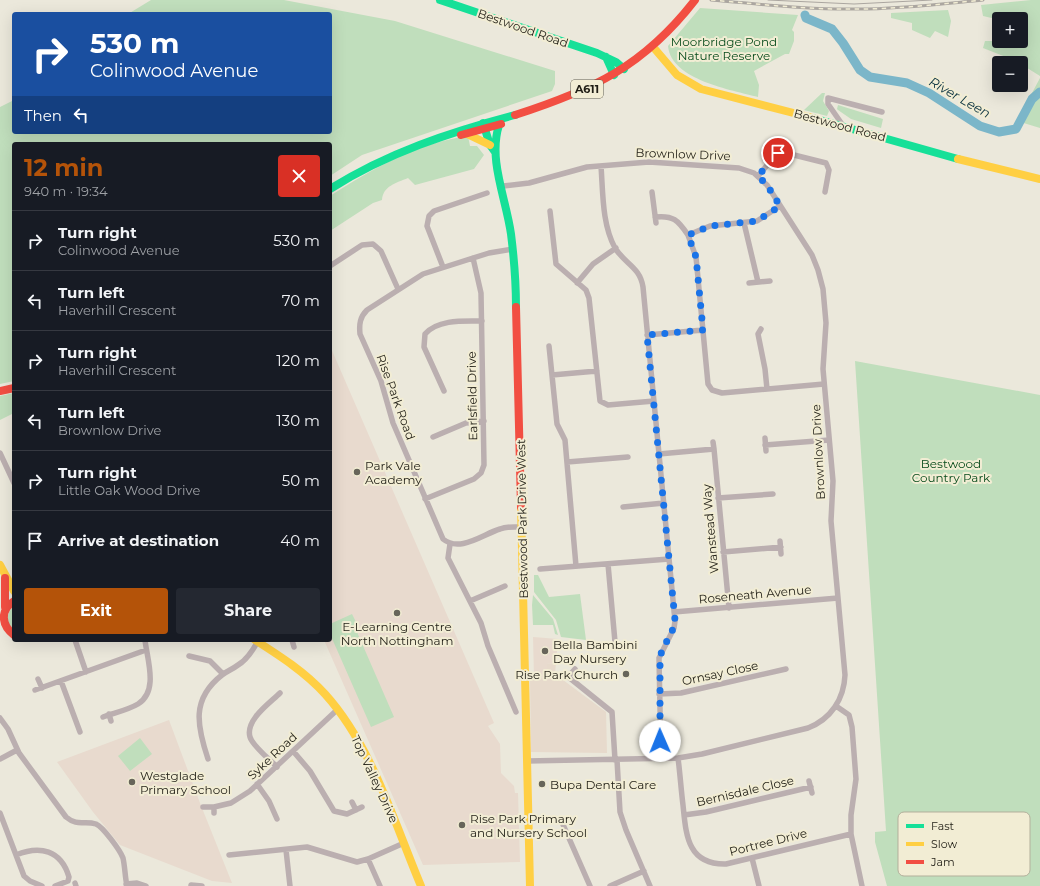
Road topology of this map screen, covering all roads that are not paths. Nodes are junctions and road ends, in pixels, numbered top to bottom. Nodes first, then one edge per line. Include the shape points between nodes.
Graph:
1 (440, 0) edge
2 (695, 0) edge
3 (654, 48) junction
4 (606, 57) junction
5 (624, 69) junction
6 (614, 75) junction
7 (879, 113) dead end
8 (490, 125) junction
9 (844, 128) junction
10 (467, 134) junction
11 (452, 135) junction
12 (492, 142) junction
13 (600, 166) junction
14 (758, 176) junction
15 (1040, 179) edge
16 (820, 184) dead end
17 (503, 186) junction
18 (332, 188) edge
19 (652, 192) dead end
20 (486, 193) dead end
21 (780, 206) junction
22 (550, 211) dead end
23 (744, 223) junction
24 (688, 235) junction
25 (616, 248) junction
26 (513, 249) junction
27 (473, 258) junction
28 (332, 265) edge
29 (443, 267) junction
30 (770, 281) dead end
31 (758, 282) junction
32 (577, 283) junction
33 (749, 283) dead end
34 (398, 289) junction
35 (482, 321) junction
36 (761, 329) dead end
37 (703, 330) junction
38 (647, 335) junction
39 (549, 346) dead end
40 (597, 371) junction
41 (552, 375) junction
42 (824, 384) junction
43 (12, 388) edge
44 (767, 389) junction
45 (0, 391) edge
46 (444, 391) dead end
47 (654, 401) junction
48 (484, 421) junction
49 (432, 437) dead end
50 (765, 438) dead end
51 (829, 440) junction
52 (713, 442) dead end
53 (765, 445) junction
54 (714, 449) junction
55 (766, 451) dead end
56 (2, 452) edge
57 (659, 454) junction
58 (624, 459) dead end
59 (567, 462) junction
60 (12, 478) edge
61 (773, 494) dead end
62 (718, 498) junction
63 (425, 499) junction
64 (664, 504) junction
65 (623, 507) dead end
66 (522, 527) junction
67 (450, 544) junction
68 (723, 552) junction
69 (781, 554) dead end
70 (669, 559) junction
71 (608, 564) junction
72 (0, 565) edge
73 (576, 566) junction
74 (540, 569) dead end
75 (5, 577) junction
76 (505, 586) dead end
77 (12, 588) edge
78 (838, 598) junction
79 (470, 601) junction
80 (12, 602) edge
81 (5, 607) junction
82 (729, 608) junction
83 (674, 612) junction
84 (1, 616) edge
85 (3, 629) edge
86 (12, 634) edge
87 (77, 642) edge
88 (144, 642) edge
89 (255, 642) edge
90 (258, 642) edge
91 (291, 642) edge
92 (615, 642) dead end
93 (294, 647) dead end
94 (146, 650) junction
95 (190, 656) dead end
96 (575, 669) dead end
97 (786, 670) dead end
98 (86, 672) junction
99 (223, 674) junction
100 (562, 674) dead end
101 (568, 677) junction
102 (38, 679) dead end
103 (61, 681) junction
104 (42, 688) junction
105 (35, 690) dead end
106 (280, 693) dead end
107 (660, 694) junction
108 (836, 706) junction
109 (338, 709) junction
110 (516, 712) dead end
111 (103, 716) dead end
112 (0, 718) edge
113 (80, 728) dead end
114 (17, 750) junction
115 (294, 751) junction
116 (205, 756) dead end
117 (661, 758) junction
118 (678, 758) junction
119 (0, 759) edge
120 (616, 760) junction
121 (527, 761) junction
122 (277, 767) junction
123 (258, 784) junction
124 (811, 787) dead end
125 (352, 802) dead end
126 (203, 807) dead end
127 (362, 807) dead end
128 (356, 810) junction
129 (0, 813) edge
130 (684, 815) junction
131 (277, 819) dead end
132 (561, 820) dead end
133 (851, 834) junction
134 (404, 843) junction
135 (286, 850) junction
136 (16, 855) junction
137 (229, 855) dead end
138 (752, 858) junction
139 (368, 860) junction
140 (644, 872) junction
141 (296, 878) dead end
142 (289, 879) junction
143 (126, 885) edge
144 (191, 885) edge
145 (42, 886) edge
146 (55, 886) edge
147 (146, 886) edge
148 (198, 886) edge
149 (202, 886) edge
150 (290, 886) edge
151 (380, 886) edge
152 (421, 886) edge
153 (530, 886) edge
154 (590, 886) edge
155 (610, 886) edge
156 (650, 886) edge
157 (759, 886) edge
158 (862, 886) edge

1 - 4 street, Bestwood Road
2 - 3 street, A611 via 684,17
3 - 5 street, A611
3 - 9 street, Bestwood Road via 677,75 701,89
4 - 5 street, Bestwood Road
4 - 6 street
5 - 6 street, A611
6 - 8 street, A611 via 575,94 513,115 506,122
7 - 9 street via 828,98 828,104
8 - 10 street, A611
8 - 11 street, A611
8 - 12 street, Bestwood Park Drive West
8 - 12 street
9 - 15 street, Bestwood Road
10 - 11 street, A611
10 - 12 street
11 - 18 street, A611 via 369,166
12 - 17 street, Bestwood Park Drive West
13 - 14 street, Brownlow Drive via 650,162 734,167
13 - 17 street, Brownlow Drive via 529,183
13 - 25 street via 607,229
14 - 16 street via 776,155 785,152 826,163 829,170 826,188
14 - 21 street, Brownlow Drive
17 - 26 street, Bestwood Park Drive West
19 - 24 street via 655,220 666,216 675,219
20 - 29 street via 429,216 427,226
21 - 23 street via 765,217
21 - 42 street, Brownlow Drive via 812,255 821,277 826,323
22 - 32 street via 555,262
23 - 24 street via 710,226
23 - 31 street
24 - 37 street via 696,257
25 - 32 street via 593,264
25 - 38 street via 642,278
26 - 27 street, Rise Park Road via 489,252
26 - 66 street, Bestwood Park Drive West
27 - 29 street, Rise Park Road
27 - 35 street, Earlsfield Drive via 480,286
28 - 34 street via 362,245 373,244 381,251
29 - 34 street, Rise Park Road via 418,276
30 - 31 street
31 - 33 street
32 - 40 street via 586,290 589,298
34 - 63 street, Rise Park Road via 367,310 361,317 359,327 381,381 393,423
35 - 46 street via 446,324 425,334 424,347
35 - 48 street, Earlsfield Drive
36 - 44 street via 758,334
37 - 38 street
37 - 44 street via 708,384 712,390 722,394
38 - 47 street
39 - 41 street
40 - 41 street
40 - 47 street via 600,399 604,404
41 - 59 street via 557,424 565,438
42 - 44 street
42 - 51 street, Brownlow Drive
43 - 45 street
47 - 57 street
48 - 49 street via 466,423
48 - 63 street, Earlsfield Drive via 484,465 481,473 474,479
50 - 53 street
51 - 53 street
51 - 78 street, Brownlow Drive via 833,481 831,521
52 - 54 street, Wanstead Way
53 - 55 street
54 - 57 street
54 - 62 street, Wanstead Way
56 - 60 street
57 - 64 street
58 - 59 street
59 - 73 street
61 - 62 street
62 - 68 street, Wanstead Way
63 - 67 street, Rise Park Road via 441,536
64 - 65 street
64 - 70 street
66 - 67 street via 504,527 464,543
66 - 121 street, Bestwood Park Drive West
67 - 79 street via 448,558
68 - 69 street via 780,544
68 - 82 street, Wanstead Way
70 - 71 street
70 - 83 street
71 - 73 street
71 - 92 street via 611,636
72 - 75 street
73 - 74 street via 547,566
75 - 77 street
75 - 81 street
76 - 79 street
78 - 82 street, Roseneath Avenue
78 - 108 street, Brownlow Drive via 845,675 843,691
79 - 110 street via 512,696
80 - 81 street
81 - 84 street
82 - 83 street, Roseneath Avenue
83 - 107 street via 674,628 660,658
84 - 85 street
85 - 86 street
87 - 98 street
88 - 94 street
89 - 99 street via 243,661
90 - 109 street, Top Valley Drive via 296,667
91 - 93 street
94 - 98 street
94 - 111 street via 150,680 148,693 138,704 110,718
95 - 99 street via 215,664
96 - 101 street
97 - 107 street, Ornsay Close via 681,693
98 - 103 street
99 - 116 street via 205,694 198,714
100 - 101 street
101 - 120 street via 612,712
102 - 104 street
103 - 104 street
103 - 113 street
104 - 105 street
106 - 122 street via 277,700 252,721 249,731 252,742
107 - 117 street
108 - 118 street, Brownlow Drive via 822,721 808,728
108 - 133 street via 849,715 852,727 856,779
109 - 115 street, Syke Road
109 - 134 street, Top Valley Drive via 364,751
112 - 114 street
114 - 119 street
114 - 143 street via 66,817 75,823 95,824 104,831 123,858
115 - 122 street, Syke Road
115 - 128 street via 310,771 334,811 346,814
117 - 118 street, Brownlow Drive
117 - 120 street, Brownlow Drive
118 - 130 street, Portree Drive
120 - 121 street, Brownlow Drive
120 - 140 street via 620,812
121 - 153 street, Bestwood Park Drive West
122 - 123 street, Syke Road
123 - 126 street, Syke Road via 231,803 214,810
123 - 131 street via 277,812
124 - 130 street, Bernisdale Close
125 - 128 street
127 - 128 street
129 - 136 street
130 - 138 street, Portree Drive via 689,844 702,858 719,864
132 - 154 street
133 - 138 street, Portree Drive
133 - 158 street
134 - 139 street
134 - 152 street, Top Valley Drive
135 - 137 street
135 - 139 street via 312,848 351,862
135 - 142 street
136 - 145 street via 24,876
136 - 146 street via 27,850 50,852 63,863 69,877 68,881
138 - 157 street
139 - 151 street
140 - 155 street
140 - 156 street
141 - 142 street
142 - 150 street
143 - 147 street via 137,883
144 - 148 street
148 - 149 street

